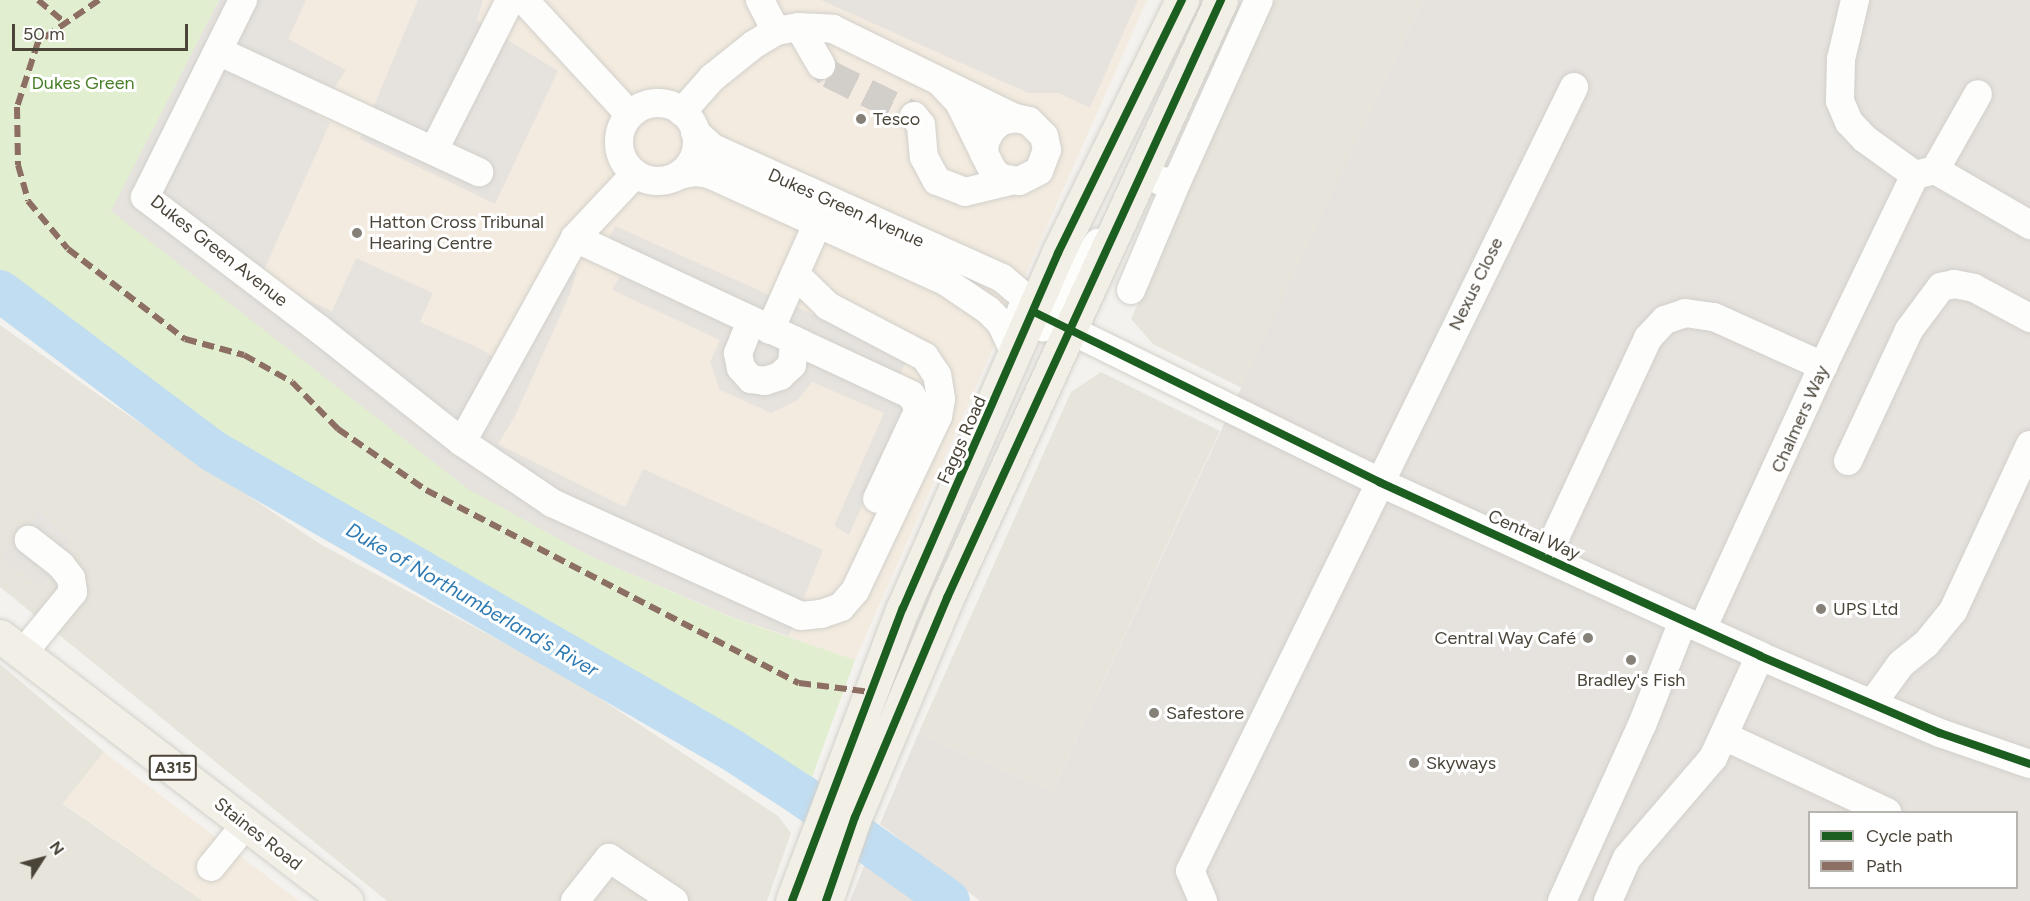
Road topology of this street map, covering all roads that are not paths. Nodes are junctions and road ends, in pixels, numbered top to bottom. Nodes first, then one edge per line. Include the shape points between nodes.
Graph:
1 (243, 0) edge
2 (510, 0) edge
3 (524, 0) edge
4 (759, 0) edge
5 (1182, 0) edge
6 (1221, 0) edge
7 (1260, 0) edge
8 (1855, 0) edge
9 (788, 29) junction
10 (218, 51) junction
11 (821, 65) tunnel mouth
12 (937, 78) junction
13 (1574, 87) dead end
14 (1978, 94) dead end
15 (630, 115) junction
16 (914, 116) dead end
17 (1015, 118) junction
18 (688, 122) junction
19 (434, 150) junction
20 (984, 153) junction
21 (479, 172) dead end
22 (1925, 172) junction
23 (635, 174) junction
24 (679, 175) junction
25 (1178, 179) junction
26 (1010, 181) junction
27 (1136, 182) junction
28 (818, 222) junction
29 (2030, 225) edge
30 (575, 238) junction
31 (1058, 253) junction
32 (795, 274) junction
33 (1002, 278) junction
34 (945, 281) junction
35 (1131, 290) dead end
36 (2030, 318) edge
37 (1051, 327) junction
38 (771, 330) junction
39 (1016, 355) junction
40 (1823, 366) junction
41 (462, 441) junction
42 (2030, 445) edge
43 (1848, 461) dead end
44 (962, 478) junction
45 (1378, 482) junction
46 (863, 530) dead end
47 (29, 540) dead end
48 (1546, 557) junction
49 (1693, 625) junction
50 (11, 645) edge
51 (1760, 656) junction
52 (1872, 704) junction
53 (1724, 736) junction
54 (2030, 764) edge
55 (1883, 811) edge
56 (246, 824) junction
57 (211, 867) dead end
58 (346, 901) edge
59 (575, 901) edge
60 (674, 901) edge
61 (792, 901) edge
62 (826, 901) edge
63 (1203, 901) edge
64 (1562, 901) edge
65 (1608, 901) edge

1 - 10 street, Dukes Green Avenue
2 - 19 street
3 - 15 street
4 - 9 street
5 - 31 main road, Faggs Road
6 - 27 main road, Faggs Road
7 - 25 street
8 - 22 street via 1841,59 1840,101 1849,122 1865,139
9 - 11 street
9 - 12 street via 833,29
9 - 18 street via 753,45 712,78
10 - 19 street
10 - 41 street, Dukes Green Avenue via 146,197
12 - 17 street
12 - 20 street via 959,102
13 - 45 street, Nexus Close
14 - 22 street, Chalmers Way
15 - 18 street via 650,104 672,106
15 - 23 street via 622,126 620,152
16 - 26 street via 921,125 924,157 937,181 965,192
17 - 20 street via 1001,121 991,130
17 - 26 street via 1039,128 1047,150 1039,171 1025,180
18 - 24 street via 696,141 693,159
18 - 33 street, Dukes Green Avenue via 713,148
19 - 21 street
20 - 26 street via 993,171
22 - 29 street
22 - 40 street, Chalmers Way via 1897,208
23 - 24 street via 656,181
23 - 30 street
24 - 28 street, Dukes Green Avenue via 710,174
25 - 27 street via 1168,183
25 - 35 street
27 - 37 main road, Faggs Road
28 - 32 street
28 - 34 street, Dukes Green Avenue
30 - 38 street
30 - 41 street
31 - 33 street, Faggs Road via 1036,271 1019,278
31 - 37 main road, Faggs Road
32 - 38 street
32 - 41 street, Dukes Green Avenue via 828,306 925,357 937,375 941,399 938,416 855,591 841,607 801,616 552,503
33 - 37 street
34 - 37 street, Dukes Green Avenue
34 - 39 street, Dukes Green Avenue via 988,310 1000,323
36 - 43 street via 1974,288 1954,284 1941,287 1909,330
37 - 39 main road, Faggs Road
37 - 44 main road via 1009,408
37 - 45 street, Central Way
37 - 62 main road, Faggs Road via 1051,374 900,708
38 - 46 street via 891,383 911,395 919,409
39 - 44 main road, Faggs Road
40 - 48 street via 1714,317 1686,314 1665,320 1648,338
40 - 49 street, Chalmers Way
42 - 52 street via 1953,610 1926,644 1901,664
44 - 61 main road, Faggs Road via 903,608
45 - 48 street, Central Way
45 - 63 street, Nexus Close via 1306,638 1190,871
47 - 50 street via 61,565 71,578 73,592
48 - 49 street, Central Way
49 - 51 street, Central Way
49 - 64 street, Chalmers Way via 1642,725
50 - 56 main road, Staines Road / A315
51 - 52 street, Central Way
51 - 53 street
52 - 54 street, Central Way
53 - 55 street
53 - 65 street via 1707,766 1627,858
56 - 57 street
56 - 58 main road, Staines Road / A315
59 - 60 street via 609,858

